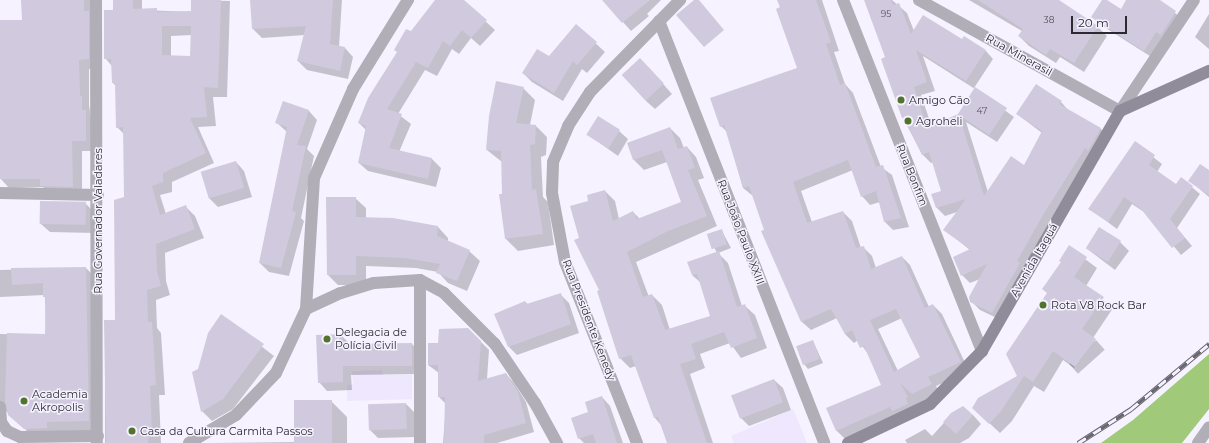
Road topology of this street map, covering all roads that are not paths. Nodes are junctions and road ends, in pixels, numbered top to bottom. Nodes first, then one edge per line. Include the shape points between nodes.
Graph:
1 (96, 0) edge
2 (408, 0) edge
3 (680, 0) edge
4 (843, 0) edge
5 (919, 0) edge
6 (1194, 0) edge
7 (659, 21) junction
8 (1209, 71) edge
9 (1120, 111) junction
10 (0, 193) edge
11 (98, 195) junction
12 (420, 280) junction
13 (306, 309) junction
14 (982, 351) junction
15 (0, 407) edge
16 (1209, 427) edge
17 (98, 439) edge
18 (189, 443) edge
19 (420, 443) edge
20 (557, 443) edge
21 (637, 443) edge
22 (824, 443) edge
23 (848, 443) edge
24 (1198, 443) edge

1 - 11 street, Rua Governador Valadares
2 - 13 street via 353,89 314,178
3 - 7 street, Rua Presidente Kenedy
4 - 14 street, Rua Bonfim
5 - 9 street, Rua Minerasil
6 - 9 street
7 - 21 street, Rua Presidente Kenedy via 590,92 568,126 553,162 552,193 565,262
7 - 22 street, Rua João Paulo XXIII
8 - 9 main road
9 - 14 main road, Avenida Itaguá
10 - 11 street
11 - 17 street, Rua Governador Valadares
12 - 13 street via 374,283 341,293
12 - 19 street
12 - 20 street via 444,293 495,344 535,403
13 - 18 street via 271,379 236,415
14 - 23 main road, Avenida Itaguá via 930,404
15 - 17 street via 4,427 20,437
16 - 24 street

